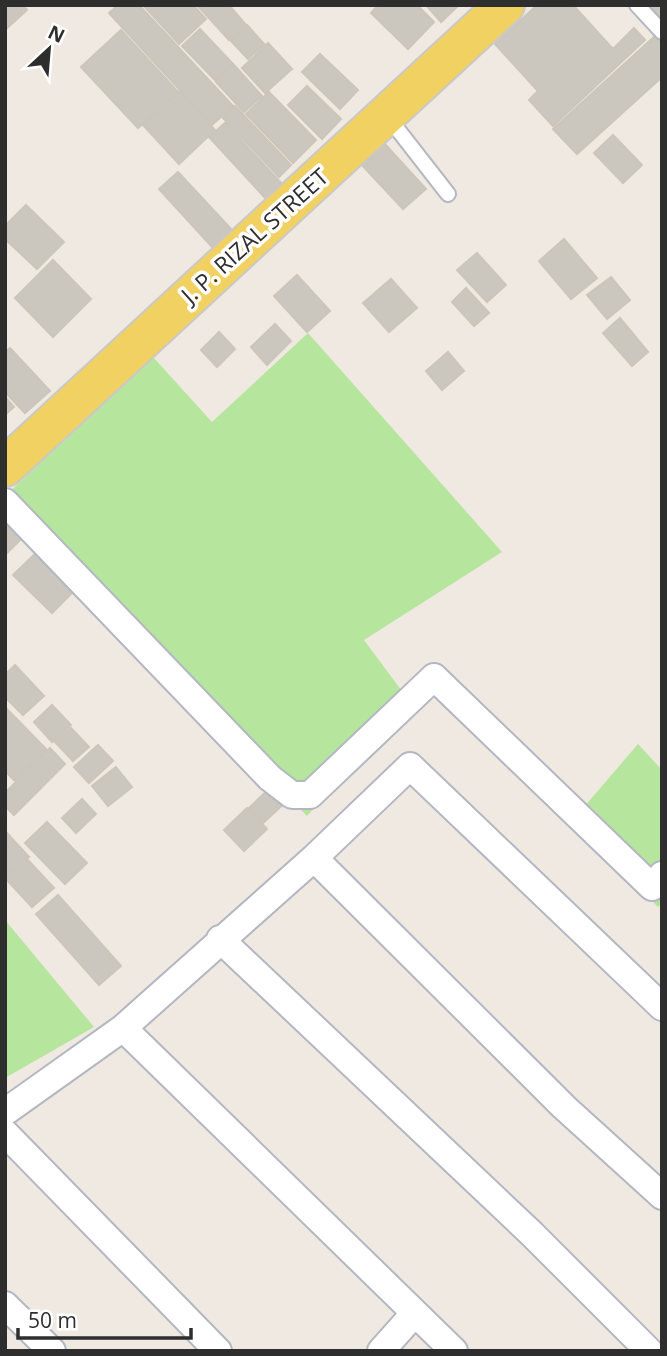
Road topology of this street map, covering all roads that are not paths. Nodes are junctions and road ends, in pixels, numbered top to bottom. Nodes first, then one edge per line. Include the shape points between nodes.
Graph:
1 (505, 5) edge
2 (637, 5) edge
3 (662, 32) edge
4 (387, 116) junction
5 (448, 194) dead end
6 (5, 467) edge
7 (5, 502) edge
8 (314, 858) junction
9 (662, 875) edge
10 (220, 939) junction
11 (662, 1007) edge
12 (123, 1028) junction
13 (5, 1112) edge
14 (5, 1133) edge
15 (662, 1196) edge
16 (5, 1305) edge
17 (414, 1314) junction
18 (52, 1351) edge
19 (218, 1351) edge
20 (381, 1351) edge
21 (454, 1351) edge
22 (649, 1351) edge

1 - 4 main road, J. P. RIZAL STREET
2 - 3 lane
4 - 5 lane
4 - 6 main road, J. P. RIZAL STREET
7 - 9 street via 270,778 292,795 310,795 435,677 652,887
8 - 10 street
8 - 11 street via 410,766
8 - 15 street via 564,1107
10 - 12 street
10 - 22 street
12 - 13 street
12 - 17 street
14 - 19 street
16 - 18 street
17 - 20 street
17 - 21 street

